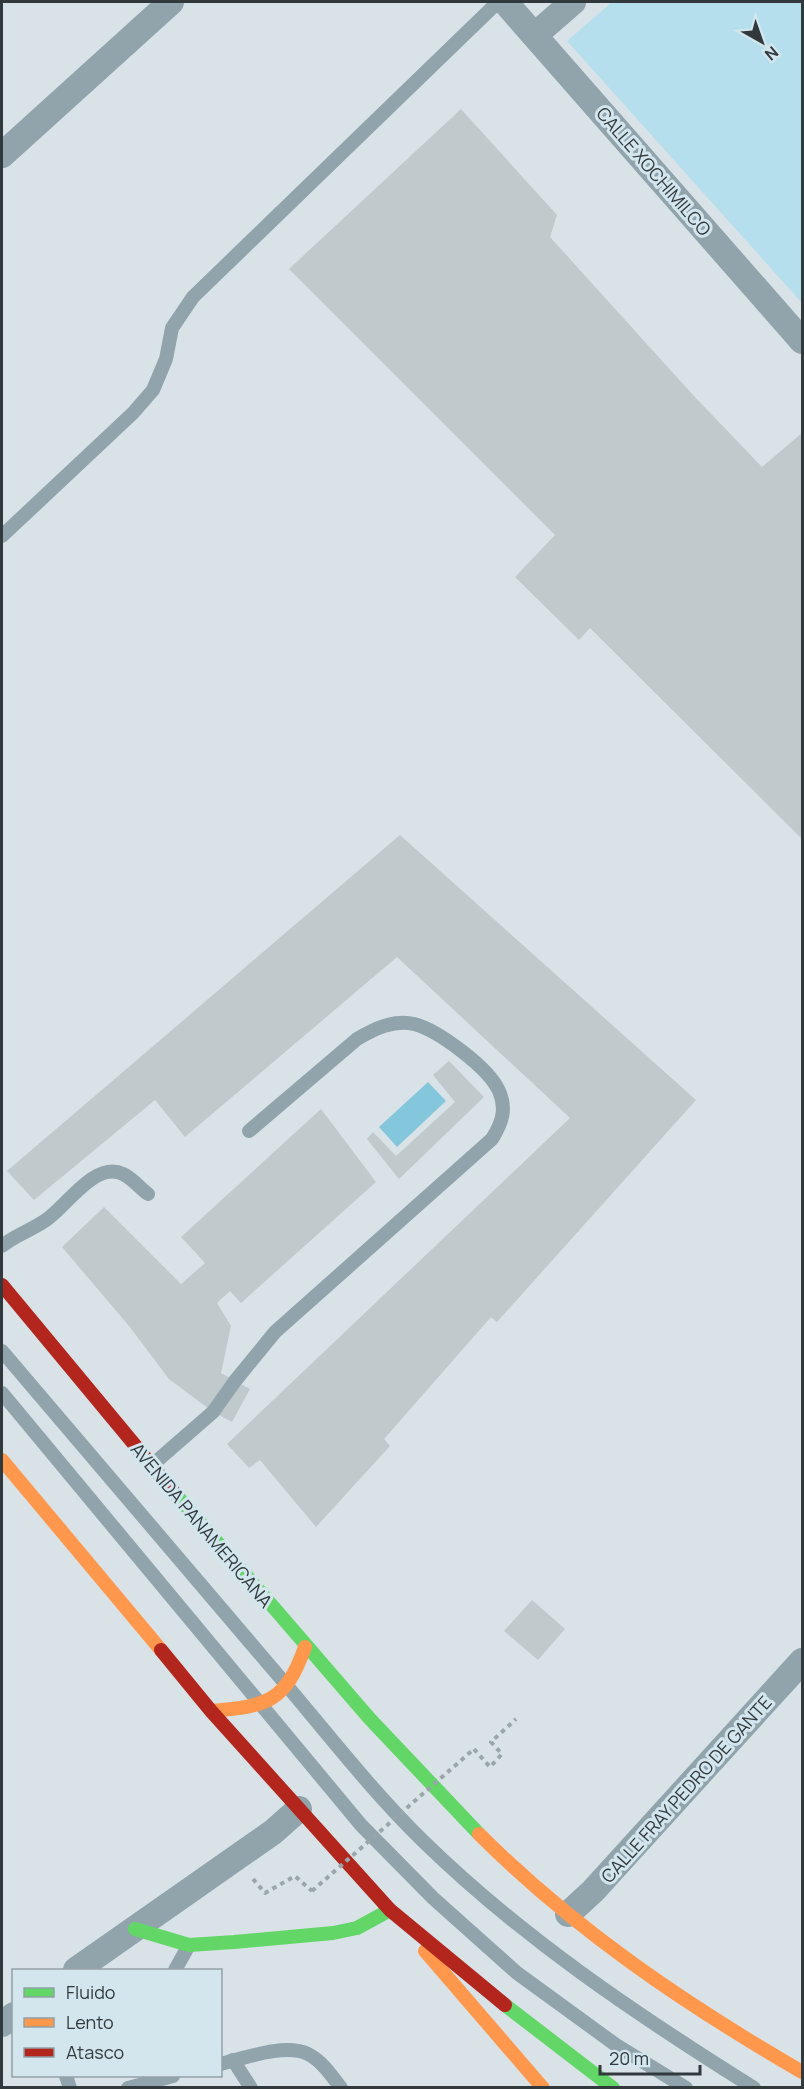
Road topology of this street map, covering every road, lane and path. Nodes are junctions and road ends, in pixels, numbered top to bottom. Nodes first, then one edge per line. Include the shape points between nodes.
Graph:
1 (171, 2) edge
2 (498, 2) edge
3 (506, 2) edge
4 (573, 2) edge
5 (535, 35) junction
6 (2, 155) edge
7 (802, 341) edge
8 (2, 536) edge
9 (249, 1131) dead end
10 (148, 1194) dead end
11 (2, 1246) edge
12 (2, 1285) edge
13 (2, 1351) edge
14 (2, 1393) edge
15 (2, 1460) edge
16 (151, 1466) junction
17 (306, 1647) junction
18 (802, 1661) edge
19 (288, 1686) junction
20 (262, 1704) junction
21 (211, 1711) junction
22 (516, 1719) dead end
23 (299, 1809) junction
24 (265, 1893) dead end
25 (390, 1911) junction
26 (568, 1914) junction
27 (135, 1929) junction
28 (189, 1945) junction
29 (82, 1968) edge
30 (176, 1969) edge
31 (227, 2062) edge
32 (802, 2072) edge
33 (168, 2077) edge
34 (150, 2081) edge
35 (128, 2088) edge
36 (251, 2088) edge
37 (341, 2088) edge
38 (543, 2088) edge
39 (613, 2088) edge
40 (686, 2088) edge
41 (754, 2088) edge

1 - 6 street
2 - 8 lane via 193,297 172,328 166,359 153,390 134,413
3 - 5 street, CALLE XOCHIMILCO
4 - 5 street
5 - 7 street, CALLE XOCHIMILCO
9 - 16 lane via 357,1039 375,1028 396,1023 412,1023 451,1042 488,1074 500,1091 503,1110 502,1123 492,1139 275,1332 213,1412
10 - 11 lane via 124,1174 107,1172 82,1185 47,1220
12 - 16 main road, AVENIDA PANAMERICANA
13 - 19 lane
14 - 20 lane
15 - 21 main road
16 - 17 main road, AVENIDA PANAMERICANA
17 - 19 main road
17 - 26 main road, AVENIDA PANAMERICANA via 489,1844
18 - 26 street, CALLE FRAY PEDRO DE GANTE
19 - 20 main road via 276,1698
19 - 41 lane via 421,1839 504,1914 599,1987
20 - 21 main road
20 - 40 lane via 362,1825 433,1898 517,1973 616,2045
21 - 23 main road
22 - 24 path, bridge via 491,1742 502,1754 490,1767 474,1749 312,1891 296,1876
23 - 25 main road
23 - 27 street via 273,1832
25 - 28 main road via 357,1928 333,1933
25 - 38 main road
25 - 39 main road via 532,2028
26 - 32 main road, AVENIDA PANAMERICANA via 731,2031
27 - 28 main road
27 - 29 street
28 - 30 lane
31 - 36 lane
31 - 37 lane via 296,2050 320,2062
33 - 34 lane
34 - 35 lane

